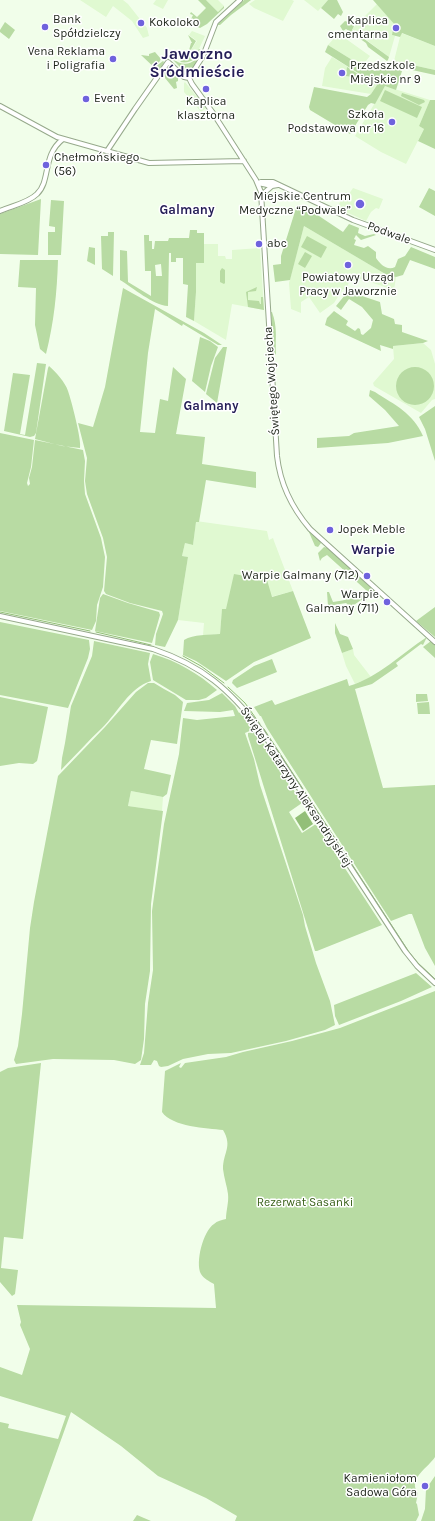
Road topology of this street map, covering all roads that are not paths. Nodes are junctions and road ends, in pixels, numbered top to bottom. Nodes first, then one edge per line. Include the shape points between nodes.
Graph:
1 (240, 0) edge
2 (189, 78) junction
3 (0, 106) edge
4 (63, 139) junction
5 (107, 151) junction
6 (244, 161) junction
7 (258, 184) junction
8 (278, 185) junction
9 (272, 186) junction
10 (261, 198) junction
11 (0, 211) edge
12 (435, 250) edge
13 (0, 616) edge
14 (435, 642) edge
15 (435, 983) edge

1 - 2 street via 219,18 203,56
2 - 5 street via 184,77 168,62
2 - 6 street, Świętego Wojciecha
3 - 4 street
4 - 5 street
4 - 11 street via 50,155 44,183 36,195
5 - 6 street via 149,163
6 - 7 street, Świętego Wojciecha
7 - 8 street, Podwale via 270,181
7 - 9 street
7 - 10 street, Świętego Wojciecha
8 - 9 street
8 - 12 street, Podwale via 353,220
9 - 10 street
10 - 14 street, Świętego Wojciecha via 277,456 286,489 310,528
13 - 15 street, Świętej Katarzyny Aleksandryjskiej via 152,649 191,665 223,688 261,730 405,952

